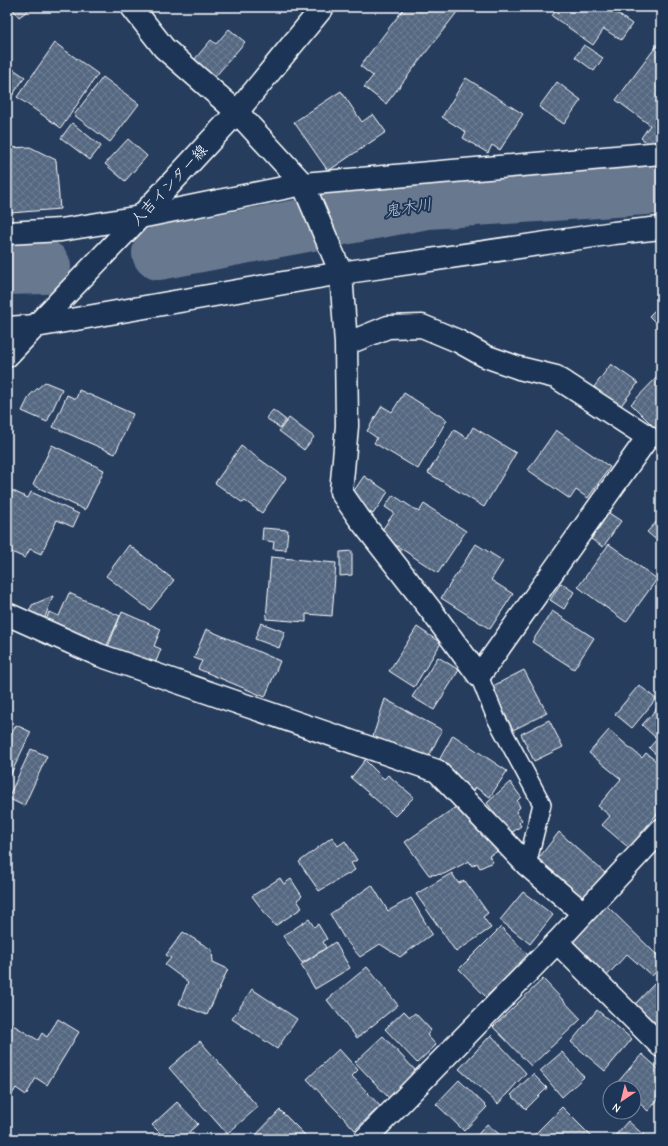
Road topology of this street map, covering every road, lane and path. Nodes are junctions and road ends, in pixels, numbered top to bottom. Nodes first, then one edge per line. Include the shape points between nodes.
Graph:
1 (132, 7) edge
2 (323, 7) edge
3 (237, 112) junction
4 (661, 153) edge
5 (303, 184) junction
6 (140, 217) junction
7 (661, 228) edge
8 (7, 233) edge
9 (341, 273) junction
10 (36, 326) junction
11 (7, 328) edge
12 (346, 344) junction
13 (7, 356) edge
14 (7, 614) edge
15 (479, 676) junction
16 (661, 830) edge
17 (527, 865) junction
18 (583, 913) junction
19 (557, 942) junction
20 (661, 1046) edge
21 (365, 1139) edge

1 - 3 street via 164,48
2 - 3 street, 人吉インター線
3 - 5 street
3 - 6 street, 人吉インター線
4 - 5 street
5 - 6 street
5 - 9 street
6 - 8 street via 61,230
6 - 10 street, 人吉インター線
7 - 9 street
9 - 10 street
9 - 12 street
10 - 11 street
10 - 13 street, 人吉インター線
12 - 15 street via 347,426 342,492
12 - 15 street via 388,327 422,326 485,356 556,377 648,437
14 - 17 street via 99,655 437,771
15 - 17 lane via 496,718 542,804
16 - 18 street
17 - 18 street
18 - 19 street
19 - 20 street
19 - 21 street

